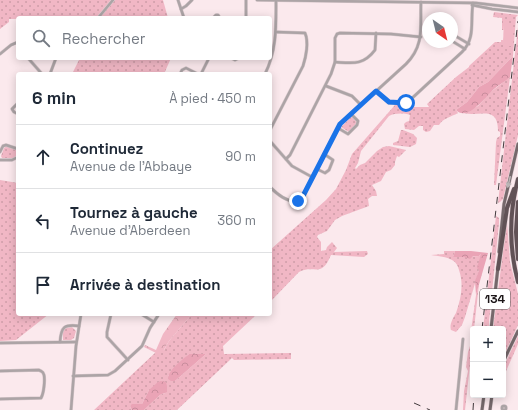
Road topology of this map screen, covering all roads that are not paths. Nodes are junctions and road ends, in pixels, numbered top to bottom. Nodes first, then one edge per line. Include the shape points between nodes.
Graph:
1 (113, 0) edge
2 (178, 0) edge
3 (192, 0) edge
4 (246, 0) edge
5 (256, 0) edge
6 (276, 0) edge
7 (413, 1) edge
8 (454, 1) edge
9 (422, 2) junction
10 (472, 4) junction
11 (493, 4) junction
12 (181, 8) junction
13 (518, 8) edge
14 (492, 9) junction
15 (518, 12) edge
16 (100, 16) edge
17 (183, 16) edge
18 (246, 16) edge
19 (276, 32) junction
20 (376, 34) junction
21 (421, 37) junction
22 (458, 38) edge
23 (16, 44) edge
24 (469, 44) junction
25 (458, 45) edge
26 (465, 49) junction
27 (0, 54) edge
28 (272, 56) edge
29 (30, 60) edge
30 (55, 60) edge
31 (208, 60) edge
32 (270, 60) edge
33 (335, 62) junction
34 (40, 72) edge
35 (51, 72) edge
36 (181, 72) edge
37 (195, 72) edge
38 (201, 72) edge
39 (266, 72) edge
40 (326, 86) junction
41 (376, 91) junction
42 (16, 104) edge
43 (361, 105) junction
44 (16, 113) edge
45 (351, 114) junction
46 (272, 126) edge
47 (338, 128) junction
48 (272, 143) edge
49 (518, 144) edge
50 (16, 148) edge
51 (0, 152) edge
52 (324, 154) junction
53 (16, 158) edge
54 (286, 159) junction
55 (0, 160) edge
56 (317, 169) junction
57 (312, 177) junction
58 (518, 178) edge
59 (272, 188) edge
60 (518, 202) edge
61 (518, 258) edge
62 (498, 269) junction
63 (518, 282) edge
64 (80, 316) edge
65 (111, 316) edge
66 (144, 316) edge
67 (158, 316) edge
68 (154, 322) junction
69 (78, 326) junction
70 (492, 326) edge
71 (518, 331) edge
72 (463, 339) dead end
73 (60, 342) junction
74 (76, 342) junction
75 (0, 343) edge
76 (506, 356) edge
77 (128, 360) junction
78 (0, 371) edge
79 (73, 376) junction
80 (484, 398) edge
81 (492, 398) edge
82 (0, 400) edge
83 (71, 410) edge
84 (456, 410) edge
85 (482, 410) edge
86 (490, 410) edge

1 - 16 street
2 - 12 street
3 - 12 street
4 - 18 street
5 - 6 street
6 - 7 street
6 - 19 street
7 - 9 street
8 - 9 street
8 - 10 street
9 - 21 street
10 - 11 street
10 - 14 street
10 - 24 street via 472,35
11 - 13 street
11 - 14 street
12 - 17 street
14 - 15 street
19 - 28 street
19 - 46 street via 304,33 306,56
20 - 21 street
20 - 33 street via 375,50 364,61
20 - 33 street via 337,34
21 - 41 street via 412,58
22 - 24 street
23 - 27 street
24 - 26 street
25 - 26 street
26 - 41 street via 408,102 389,102
29 - 34 street
30 - 35 street
31 - 38 street
32 - 39 street
33 - 40 street
36 - 37 street via 186,68
40 - 43 street via 352,96
40 - 54 street
41 - 43 street
42 - 44 street via 12,109
43 - 45 street
45 - 47 street
45 - 47 street via 358,122 354,129 348,134
47 - 52 street
48 - 54 street
49 -> 62 main road via 503,212
50 - 51 street via 6,145
52 - 56 street
52 - 56 street via 333,161 329,170 325,173
53 - 55 street
54 - 57 street via 295,168
56 - 57 street
57 - 59 street via 303,196 296,201 278,195
58 - 62 highway via 507,208
58 - 63 highway via 511,225 512,252
60 - 61 highway
62 - 70 main road, 134
64 - 69 street
65 - 77 street via 107,337
66 - 68 street
67 - 68 street
68 - 77 street via 142,346
69 - 73 street via 64,328 61,331
69 - 74 street
71 - 76 main road
72 - 84 street
73 - 74 street
73 - 75 street
74 - 79 street
77 - 79 street via 108,375
78 - 82 street via 39,370 44,375 41,398
79 - 83 street
80 - 85 main road
81 - 86 main road

